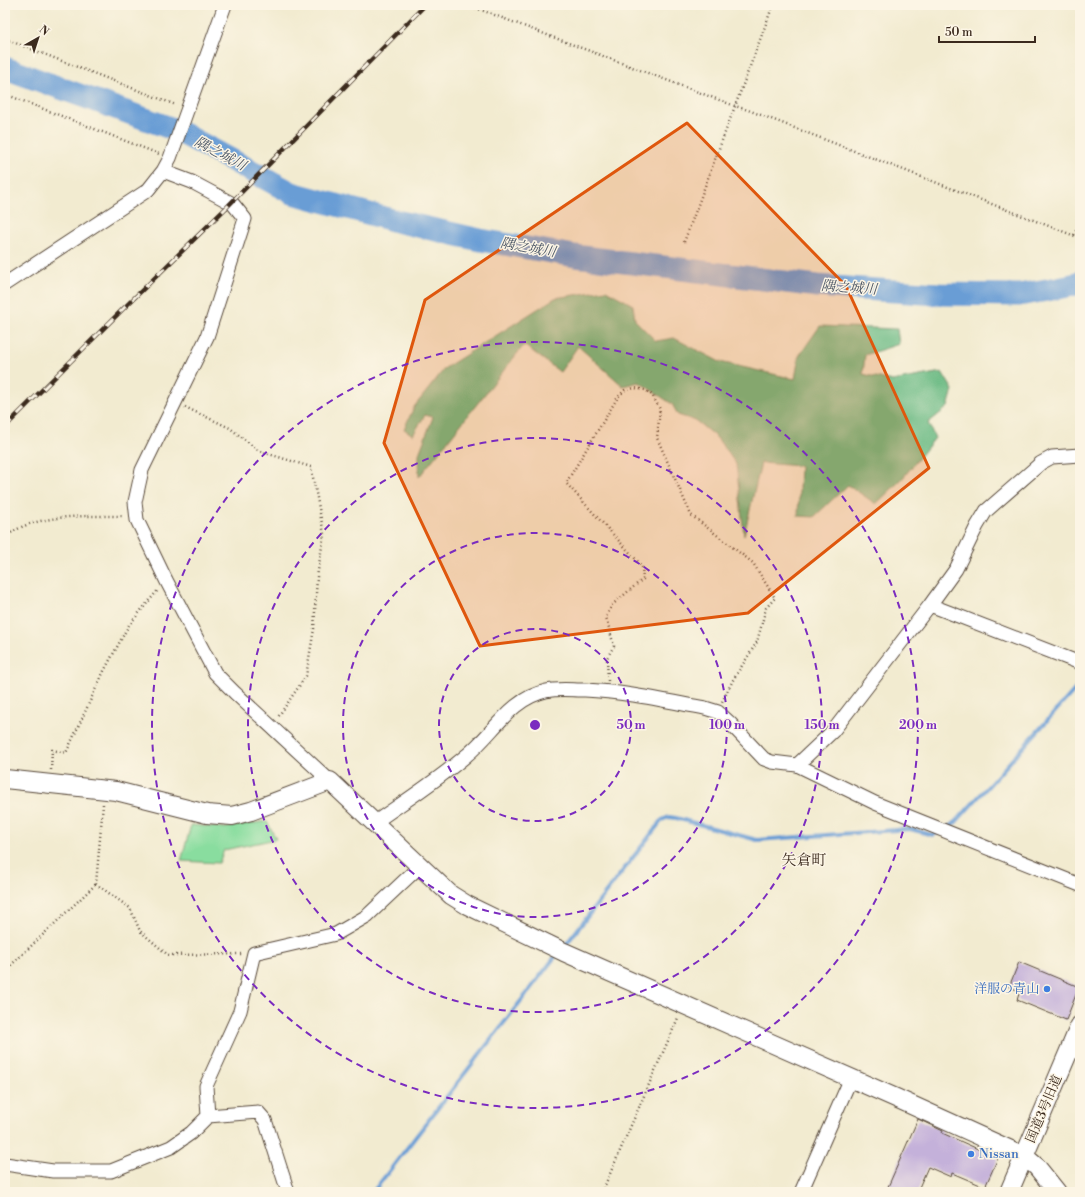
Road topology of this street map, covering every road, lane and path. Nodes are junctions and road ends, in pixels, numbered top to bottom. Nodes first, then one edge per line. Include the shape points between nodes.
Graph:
1 (225, 5) edge
2 (468, 5) edge
3 (773, 5) edge
4 (1070, 5) edge
5 (1080, 9) edge
6 (5, 39) edge
7 (5, 94) edge
8 (735, 106) junction
9 (187, 109) junction
10 (170, 158) junction
11 (163, 171) junction
12 (1080, 222) edge
13 (1074, 235) junction
14 (1080, 238) edge
15 (684, 242) dead end
16 (5, 284) edge
17 (175, 402) junction
18 (1080, 456) edge
19 (136, 516) junction
20 (5, 538) edge
21 (166, 580) junction
22 (930, 605) junction
23 (1080, 663) edge
24 (608, 692) junction
25 (718, 712) junction
26 (272, 726) junction
27 (797, 764) junction
28 (5, 779) edge
29 (330, 780) junction
30 (50, 784) junction
31 (104, 790) junction
32 (374, 823) junction
33 (420, 866) junction
34 (96, 884) junction
35 (1080, 885) edge
36 (254, 953) junction
37 (5, 971) edge
38 (684, 1004) junction
39 (1080, 1025) edge
40 (850, 1078) junction
41 (208, 1116) junction
42 (1024, 1156) junction
43 (5, 1164) edge
44 (288, 1192) edge
45 (602, 1192) edge
46 (801, 1192) edge
47 (1009, 1192) edge
48 (1057, 1192) edge

1 - 9 street
2 - 8 path
3 - 8 path
4 - 5 path
6 - 9 path
7 - 10 path
8 - 13 path
8 - 15 path
9 - 10 street
10 - 11 street
11 - 16 street via 148,190
11 - 17 street via 192,182 233,204 245,219 207,336
12 - 13 path
13 - 14 path
17 - 19 street via 142,470 135,502
17 - 26 path via 230,428 260,451 311,467 324,534 317,578 314,629 306,676
18 - 22 street via 1052,457 986,511 956,569
19 - 20 path via 78,516 35,522 11,532
19 - 21 street
21 - 26 street via 215,673
21 - 30 path via 129,625 104,671 66,753 52,750
22 - 23 street
22 - 27 street via 833,731
24 - 25 street
24 - 25 path via 606,658 614,646 606,617 612,605 643,579 642,566 566,483 618,397 625,390 635,388 652,395 660,409 657,438 691,515 753,563 775,598 766,608 757,642 733,680
24 - 32 street via 562,689 530,696 513,707 469,754
25 - 27 street via 764,759
26 - 29 street
27 - 35 street via 875,803
28 - 30 street
29 - 31 street via 232,816 207,814
29 - 32 street
30 - 31 street
31 - 34 path
32 - 33 street
33 - 36 street via 367,916 336,934
33 - 38 street via 451,895 467,905 560,951
34 - 36 path via 130,908 140,931 168,955
34 - 37 path
36 - 41 street via 240,1011 206,1086
38 - 40 street
38 - 45 path
39 - 42 street, 国道3号旧道
40 - 42 street
40 - 46 street
41 - 43 street via 191,1133 171,1146 111,1171 52,1171
41 - 44 street via 258,1112 265,1120
42 - 47 street, 国道3号旧道
42 - 48 street via 1037,1167

